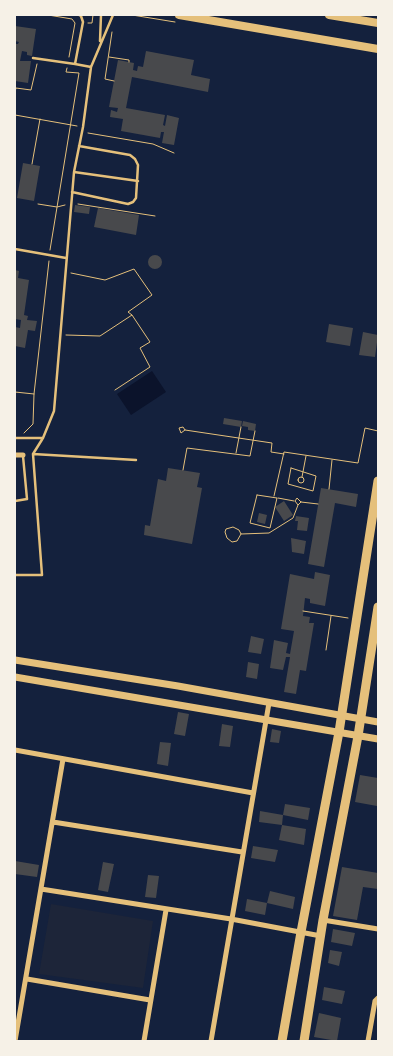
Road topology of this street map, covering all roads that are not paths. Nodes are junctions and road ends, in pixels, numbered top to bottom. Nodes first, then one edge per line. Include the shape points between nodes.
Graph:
1 (78, 15) edge
2 (101, 15) edge
3 (113, 15) edge
4 (179, 15) edge
5 (328, 15) edge
6 (378, 23) edge
7 (100, 42) junction
8 (378, 49) edge
9 (33, 58) dead end
10 (75, 64) junction
11 (91, 67) junction
12 (79, 146) junction
13 (74, 172) junction
14 (138, 181) junction
15 (72, 192) junction
16 (15, 249) edge
17 (66, 258) junction
18 (15, 438) edge
19 (43, 438) junction
20 (33, 454) junction
21 (15, 455) edge
22 (23, 455) joint
23 (136, 460) dead end
24 (378, 481) edge
25 (15, 501) edge
26 (15, 575) edge
27 (378, 607) edge
28 (15, 660) edge
29 (15, 676) edge
30 (268, 702) junction
31 (341, 716) junction
32 (265, 719) junction
33 (361, 719) junction
34 (378, 722) edge
35 (339, 732) junction
36 (358, 736) junction
37 (378, 739) edge
38 (15, 750) edge
39 (64, 759) junction
40 (252, 793) junction
41 (53, 822) junction
42 (242, 852) junction
43 (41, 889) junction
44 (166, 910) junction
45 (231, 919) junction
46 (323, 920) junction
47 (378, 929) edge
48 (301, 932) junction
49 (321, 936) junction
50 (26, 979) junction
51 (376, 999) edge
52 (150, 1000) junction
53 (15, 1041) edge
54 (144, 1041) edge
55 (211, 1041) edge
56 (282, 1041) edge
57 (304, 1041) edge
58 (368, 1041) edge

1 - 10 lane via 83,22
2 - 7 lane
3 - 7 lane
4 - 8 main road
5 - 6 main road
7 - 11 lane
9 - 10 lane
10 - 11 lane
11 - 12 lane
12 - 13 lane
12 - 14 lane via 130,155 138,165
13 - 14 lane
13 - 15 lane
14 - 15 lane via 136,198 128,204
15 - 17 lane
16 - 17 lane
17 - 19 lane via 54,412
18 - 19 lane
19 - 20 lane
20 - 23 lane
20 - 26 lane via 42,575
21 - 22 street
22 - 25 lane via 27,499
24 - 31 main road
27 - 33 main road
28 - 30 street
29 - 32 street
30 - 31 street
30 - 32 street
31 - 33 street
31 - 35 main road
32 - 35 street
32 - 40 street
33 - 34 street
33 - 36 main road
35 - 36 street
35 - 48 main road
36 - 37 street
36 - 46 main road
38 - 39 street
39 - 40 street
39 - 41 street
40 - 42 street
41 - 42 street
41 - 43 street
42 - 45 street
43 - 44 street
43 - 50 street
44 - 45 street
44 - 52 street
45 - 48 street
45 - 55 street
46 - 47 street
46 - 49 main road
48 - 49 street
48 - 56 main road
49 - 57 main road
50 - 52 street
50 - 53 street
51 - 58 street
52 - 54 street

